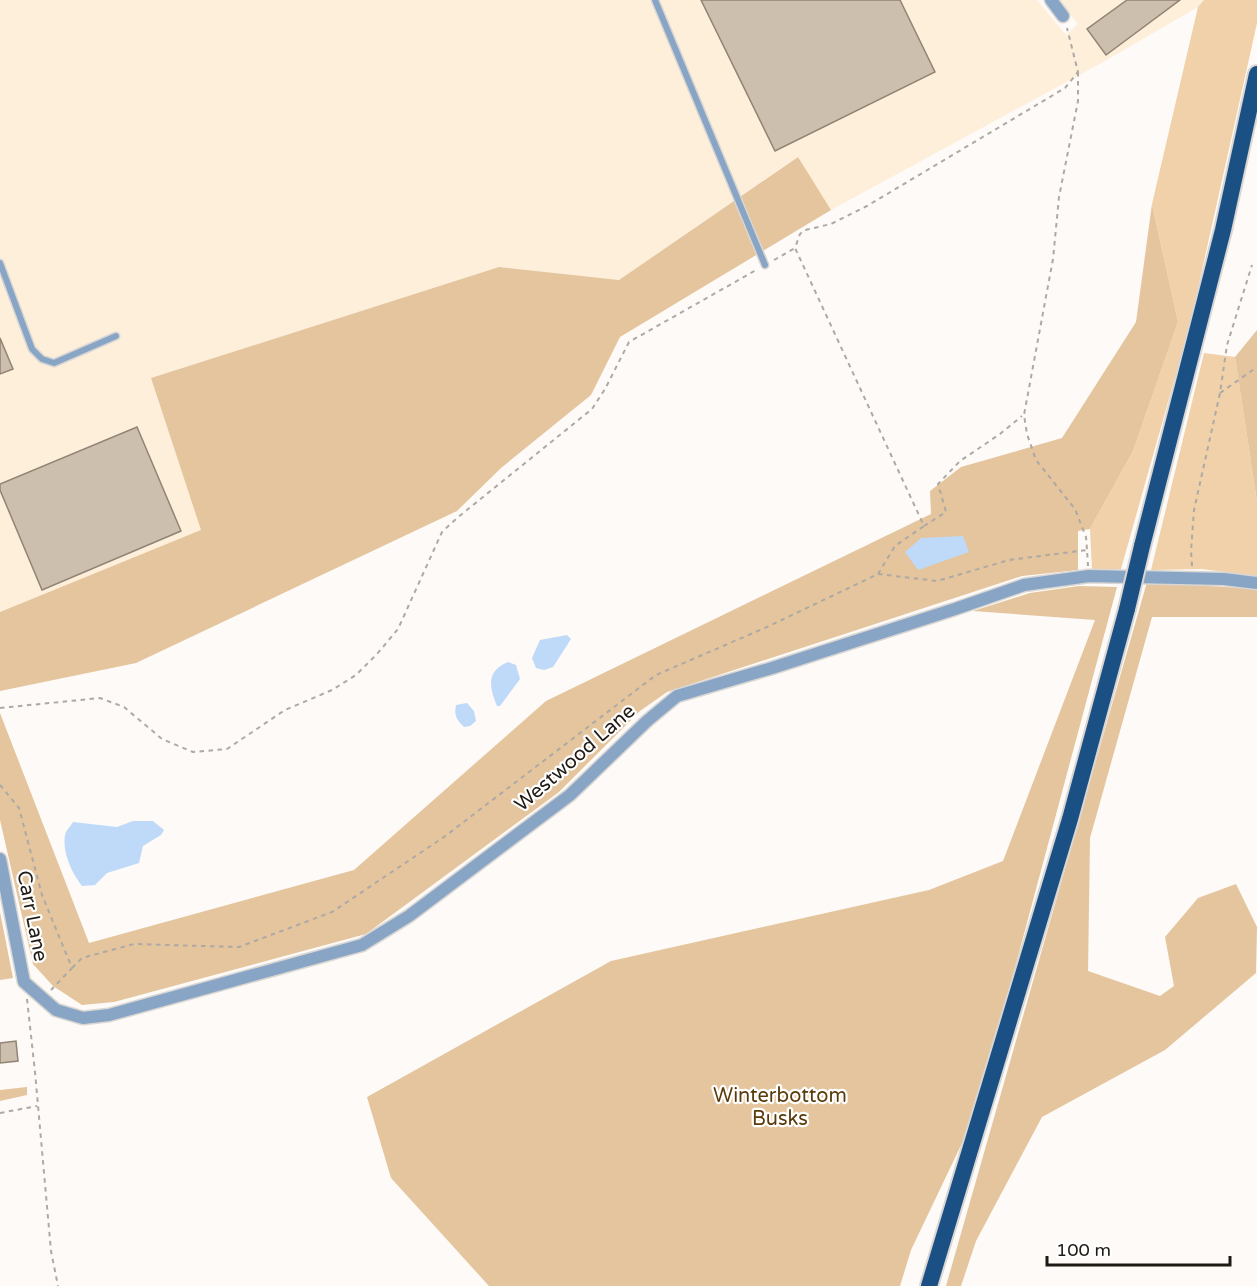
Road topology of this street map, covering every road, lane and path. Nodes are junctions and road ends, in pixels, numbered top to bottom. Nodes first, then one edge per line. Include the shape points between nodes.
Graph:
1 (655, 0) edge
2 (1051, 0) edge
3 (1063, 16) joint
4 (1078, 72) junction
5 (1257, 74) edge
6 (795, 248) junction
7 (0, 263) edge
8 (765, 265) junction
9 (1252, 265) dead end
10 (116, 336) dead end
11 (1257, 367) edge
12 (1220, 393) junction
13 (1024, 415) junction
14 (924, 526) junction
15 (1087, 550) junction
16 (878, 574) junction
17 (1089, 576) junction
18 (1192, 578) junction
19 (1257, 583) edge
20 (0, 708) edge
21 (0, 784) edge
22 (0, 859) edge
23 (72, 968) junction
24 (24, 982) junction
25 (44, 999) junction
26 (37, 1106) junction
27 (0, 1113) edge
28 (58, 1286) edge
29 (929, 1286) edge

1 - 8 lane
2 - 3 street
3 - 4 path
4 - 6 path via 1065,88 867,206 831,224 805,230
4 - 13 path via 1078,101
5 - 29 highway, bridge via 1223,230 1127,609 1070,819
6 - 8 path
6 - 14 path
7 - 10 lane via 32,349 42,359 54,363
8 - 20 path via 629,342 591,409 442,532 398,629 356,675 332,690 285,711 227,748 193,752 162,739 124,707 100,698
9 - 12 path via 1227,345
11 - 12 path
12 - 18 path via 1194,510
13 - 14 path via 960,461 938,484 946,512
13 - 15 path via 1036,460 1075,509
14 - 16 path via 896,546
15 - 16 path via 1010,560 936,581
15 - 17 path
16 - 23 path via 656,675 444,837 332,912 239,947 134,944 82,958
17 - 18 street, Westwood Lane
17 - 25 street, Westwood Lane via 1024,585 677,696 570,795 409,916 362,945 109,1015 82,1018 56,1010
18 - 19 street, Westwood Lane
21 - 23 path via 19,808 42,895
22 - 24 street, Carr Lane
23 - 25 path
24 - 25 street, Westwood Lane
24 - 26 path
26 - 27 path
26 - 28 path

